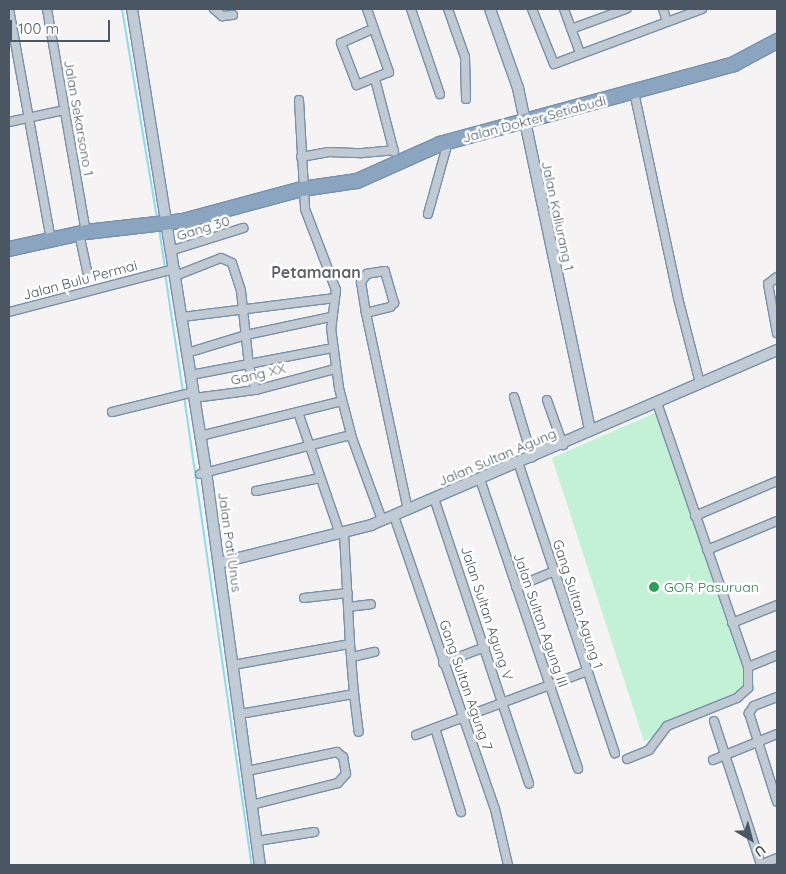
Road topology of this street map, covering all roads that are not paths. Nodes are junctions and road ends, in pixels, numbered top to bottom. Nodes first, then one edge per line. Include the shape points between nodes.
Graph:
1 (9, 9) edge
2 (47, 9) edge
3 (132, 9) edge
4 (214, 9) edge
5 (367, 9) edge
6 (411, 9) edge
7 (448, 9) edge
8 (490, 9) edge
9 (532, 9) edge
10 (564, 9) edge
11 (626, 9) edge
12 (663, 9) edge
13 (668, 9) edge
14 (702, 9) edge
15 (233, 15) dead end
16 (670, 20) junction
17 (374, 28) junction
18 (572, 29) junction
19 (777, 41) edge
20 (580, 53) junction
21 (375, 80) junction
22 (634, 92) junction
23 (440, 94) dead end
24 (466, 99) dead end
25 (299, 100) dead end
26 (64, 110) junction
27 (29, 118) junction
28 (9, 122) edge
29 (524, 122) junction
30 (448, 142) junction
31 (395, 156) junction
32 (301, 157) junction
33 (292, 192) junction
34 (428, 214) dead end
35 (161, 224) junction
36 (242, 228) dead end
37 (82, 233) junction
38 (51, 240) junction
39 (9, 249) edge
40 (170, 251) junction
41 (87, 272) dead end
42 (172, 272) junction
43 (777, 277) edge
44 (335, 298) junction
45 (242, 308) junction
46 (9, 312) edge
47 (366, 313) junction
48 (182, 317) junction
49 (331, 317) junction
50 (777, 333) edge
51 (246, 335) junction
52 (327, 349) junction
53 (777, 350) edge
54 (187, 353) junction
55 (249, 366) junction
56 (331, 370) junction
57 (191, 375) junction
58 (700, 383) junction
59 (256, 390) junction
60 (189, 394) junction
61 (514, 397) dead end
62 (547, 400) dead end
63 (338, 402) junction
64 (657, 403) junction
65 (112, 412) dead end
66 (298, 412) junction
67 (590, 431) junction
68 (347, 435) junction
69 (200, 436) junction
70 (310, 444) junction
71 (563, 445) junction
72 (532, 457) junction
73 (518, 462) junction
74 (203, 473) junction
75 (320, 478) junction
76 (480, 479) junction
77 (777, 481) edge
78 (256, 491) dead end
79 (434, 498) junction
80 (408, 510) junction
81 (699, 515) junction
82 (394, 516) junction
83 (777, 521) edge
84 (377, 522) junction
85 (342, 533) junction
86 (710, 549) junction
87 (219, 563) junction
88 (555, 571) junction
89 (516, 587) junction
90 (348, 593) junction
91 (304, 598) dead end
92 (371, 604) dead end
93 (777, 605) edge
94 (348, 607) junction
95 (735, 622) junction
96 (350, 644) junction
97 (485, 647) junction
98 (374, 652) dead end
99 (777, 655) edge
100 (352, 657) junction
101 (443, 663) junction
102 (233, 665) junction
103 (751, 666) junction
104 (587, 671) junction
105 (550, 688) junction
106 (354, 694) junction
107 (777, 697) edge
108 (503, 703) junction
109 (240, 714) junction
110 (465, 718) junction
111 (714, 721) dead end
112 (435, 728) junction
113 (359, 732) dead end
114 (777, 734) edge
115 (416, 735) dead end
116 (759, 740) junction
117 (615, 753) dead end
118 (725, 755) junction
119 (627, 759) dead end
120 (713, 760) dead end
121 (578, 769) dead end
122 (247, 771) junction
123 (529, 784) dead end
124 (777, 802) edge
125 (252, 805) junction
126 (461, 812) dead end
127 (314, 832) dead end
128 (257, 841) junction
129 (777, 858) edge
130 (260, 865) edge
131 (508, 865) edge
132 (761, 865) edge

1 - 27 street
2 - 26 street, Jalan Sekarsono 1
3 - 35 main road, Jalan Pati Unus
4 - 15 street via 222,16
5 - 17 street
6 - 23 street
7 - 24 street via 465,57
8 - 29 main road, Jalan Kaliurang 1 via 514,69
9 - 20 street via 551,62 556,64
10 - 18 street
11 - 18 street
12 - 16 street
13 - 16 street
14 - 16 street
16 - 20 street
17 - 21 street via 389,72
17 - 21 street via 341,43 355,84
18 - 20 street
19 - 22 highway, Jalan Dokter Setiabudi via 734,64
21 - 31 street
22 - 29 highway, Jalan Dokter Setiabudi
22 - 58 street via 678,298
25 - 32 street
26 - 27 street
26 - 37 street, Jalan Sekarsono 1
27 - 28 street
27 - 38 street
29 - 30 highway, Jalan Dokter Setiabudi
29 - 67 main road, Jalan Kaliurang 1
30 - 31 highway, Jalan Dokter Setiabudi
30 - 34 street
31 - 32 street via 328,152
31 - 33 highway, Jalan Dokter Setiabudi via 358,181
32 - 33 street
33 - 35 highway, Jalan Dokter Setiabudi
33 - 44 street via 336,290
35 - 37 highway, Jalan Dokter Setiabudi
35 - 40 main road, Jalan Pati Unus
36 - 40 street, Gang 30
37 - 38 highway, Jalan Dokter Setiabudi
37 - 41 street, Jalan Sekarsono 1
38 - 39 highway, Jalan Dokter Setiabudi
40 - 42 main road, Jalan Pati Unus
42 - 45 street, Jalan Bulu Permai via 221,258 230,259 241,291
42 - 46 street, Jalan Bulu Permai via 157,272
42 - 48 main road, Jalan Pati Unus
43 - 50 street via 768,284
44 - 45 street
44 - 49 street
45 - 48 street
45 - 51 street
47 - 47 street via 394,303 385,271 379,270 361,279
47 - 80 street
48 - 54 main road, Jalan Pati Unus
49 - 51 street
49 - 52 street
51 - 54 street
51 - 55 street
52 - 55 street
52 - 56 street
53 - 58 main road, Jalan Sultan Agung
54 - 57 main road, Jalan Pati Unus
55 - 57 street
55 - 59 street
56 - 59 street, Gang XX
56 - 63 street
57 - 60 main road, Jalan Pati Unus
58 - 64 main road, Jalan Sultan Agung
59 - 60 street, Gang XX
60 - 65 street, Gang XX
60 - 69 main road, Jalan Pati Unus
61 - 72 street
62 - 71 street
63 - 66 street
63 - 68 street
64 - 67 main road, Jalan Sultan Agung
64 - 81 street
66 - 69 street
66 - 70 street
67 - 71 main road, Jalan Sultan Agung
68 - 70 street
68 - 84 street
69 - 74 main road, Jalan Pati Unus
70 - 74 street
70 - 75 street
71 - 72 main road, Jalan Sultan Agung
72 - 73 main road, Jalan Sultan Agung
73 - 76 main road, Jalan Sultan Agung
73 - 88 street, Gang Sultan Agung 1
74 - 87 main road, Jalan Pati Unus
75 - 78 street
75 - 85 street
76 - 79 main road, Jalan Sultan Agung
76 - 89 street, Jalan Sultan Agung III
77 - 81 street
79 - 80 main road, Jalan Sultan Agung
79 - 97 street, Jalan Sultan Agung V
80 - 82 main road, Jalan Sultan Agung
81 - 86 street
82 - 84 main road, Jalan Sultan Agung
82 - 101 street, Gang Sultan Agung 7
83 - 86 street
84 - 85 main road, Jalan Sultan Agung
85 - 87 main road, Jalan Sultan Agung
85 - 90 street
86 - 95 street
87 - 102 main road, Jalan Pati Unus
88 - 89 street
88 - 104 street, Gang Sultan Agung 1
89 - 105 street, Jalan Sultan Agung III
90 - 91 street
90 - 94 street
92 - 94 street
93 - 95 street
94 - 96 street
95 - 103 street
96 - 100 street
96 - 102 street
97 - 101 street
97 - 108 street, Jalan Sultan Agung V
98 - 100 street
99 - 103 street
100 - 106 street
101 - 110 street, Gang Sultan Agung 7
102 - 109 main road, Jalan Pati Unus
103 - 119 street via 744,694 667,726 649,750
104 - 105 street
104 - 117 street, Gang Sultan Agung 1
105 - 108 street
105 - 121 street, Jalan Sultan Agung III
106 - 109 street
106 - 113 street
107 - 116 street via 754,706 749,713
108 - 110 street
108 - 123 street, Jalan Sultan Agung V
109 - 122 main road, Jalan Pati Unus
110 - 112 street
110 - 131 street, Gang Sultan Agung 7 via 495,809
111 - 118 street
112 - 115 street
112 - 126 street
114 - 116 street
116 - 118 street
116 - 124 street
118 - 120 street
118 - 132 street
122 - 125 main road, Jalan Pati Unus
122 - 125 street via 337,752 343,757 346,774 338,783
125 - 128 main road, Jalan Pati Unus
127 - 128 street
128 - 130 main road, Jalan Pati Unus
129 - 132 street

